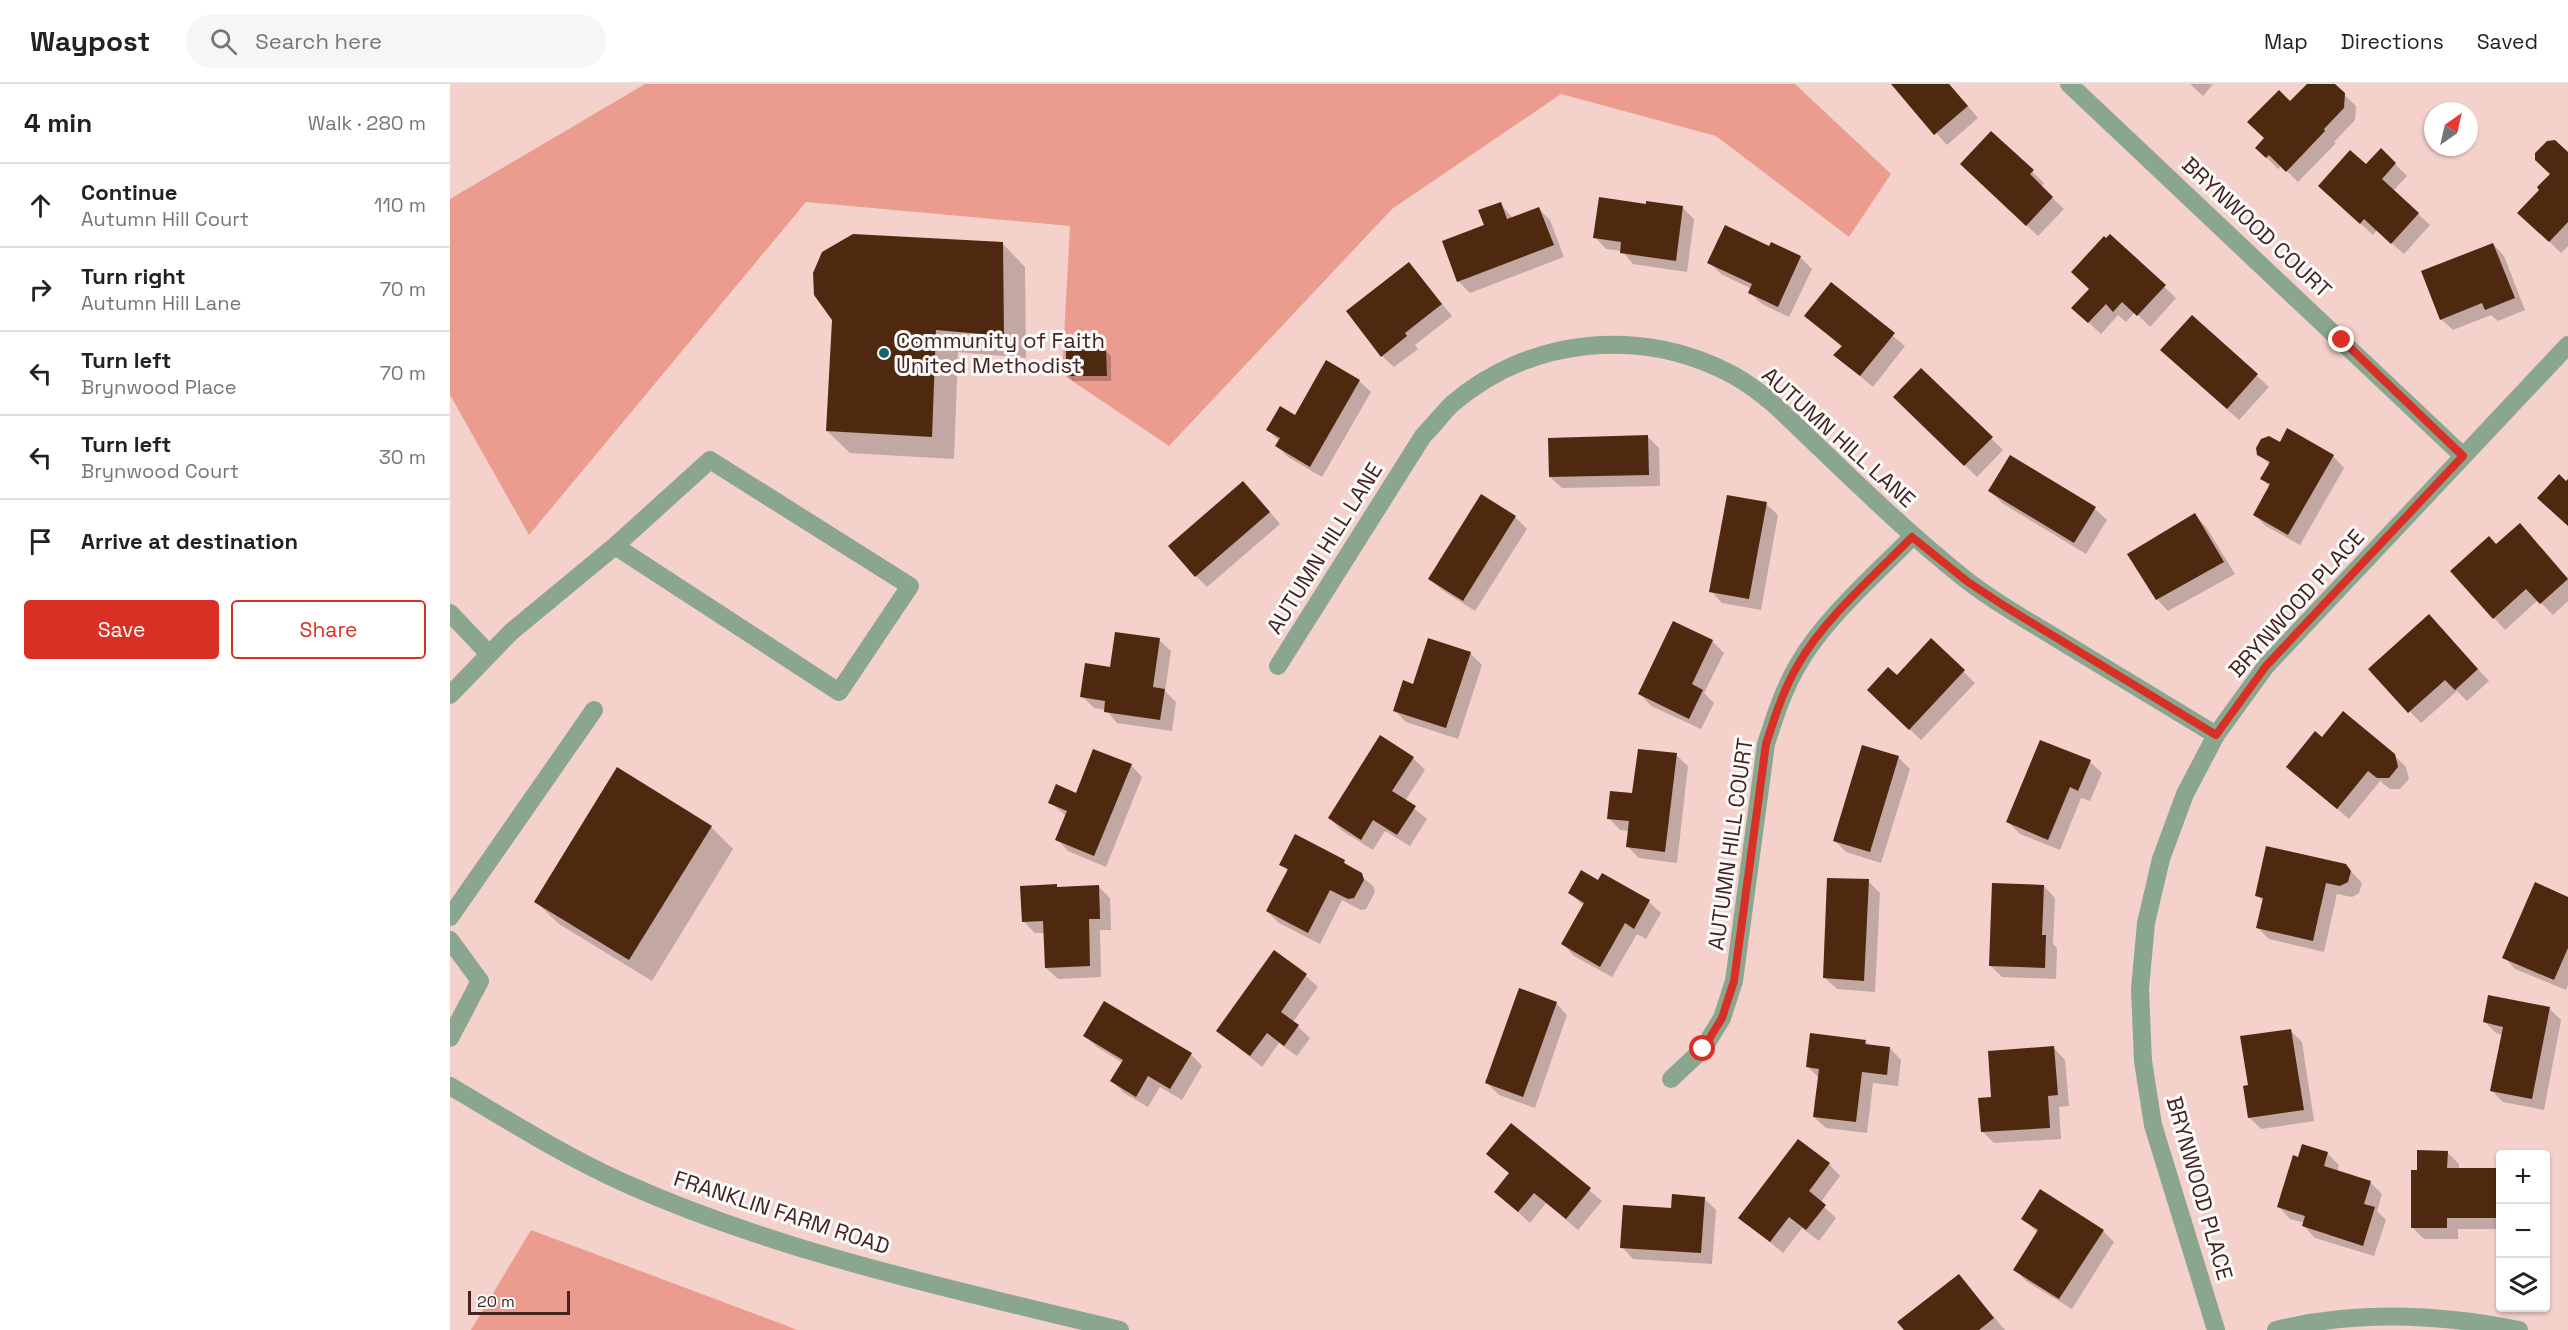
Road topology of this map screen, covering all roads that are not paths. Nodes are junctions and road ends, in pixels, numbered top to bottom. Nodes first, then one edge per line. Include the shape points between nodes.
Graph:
1 (2068, 84) edge
2 (2568, 345) edge
3 (2463, 456) junction
4 (1912, 537) junction
5 (615, 546) junction
6 (450, 613) edge
7 (489, 654) junction
8 (1278, 666) dead end
9 (450, 694) edge
10 (594, 710) dead end
11 (2216, 735) junction
12 (450, 917) edge
13 (450, 940) edge
14 (450, 1038) edge
15 (1671, 1078) dead end
16 (450, 1086) edge
17 (1120, 1330) edge
18 (2216, 1330) edge
19 (2276, 1330) edge
20 (2519, 1330) edge

1 - 3 street, BRYNWOOD COURT
2 - 3 street, BRYNWOOD PLACE
3 - 11 street, BRYNWOOD PLACE via 2266,666
4 - 8 street, AUTUMN HILL LANE via 1769,400 1733,375 1664,350 1617,343 1576,346 1536,356 1495,375 1451,405 1423,436
4 - 11 street, AUTUMN HILL LANE via 2006,607
4 - 15 street, AUTUMN HILL COURT via 1822,630 1799,663 1778,706 1766,744 1734,981 1722,1018 1703,1049
5 - 5 street via 710,460 910,586 839,692
5 - 7 street
6 - 7 street
7 - 9 street
10 - 12 street
11 - 18 street, BRYNWOOD PLACE via 2185,794 2161,859 2146,923 2140,989 2143,1060 2153,1125
13 - 14 street via 480,981
16 - 17 street, FRANKLIN FARM ROAD via 620,1181 715,1220 912,1280
19 - 20 street via 2352,1317 2434,1317

